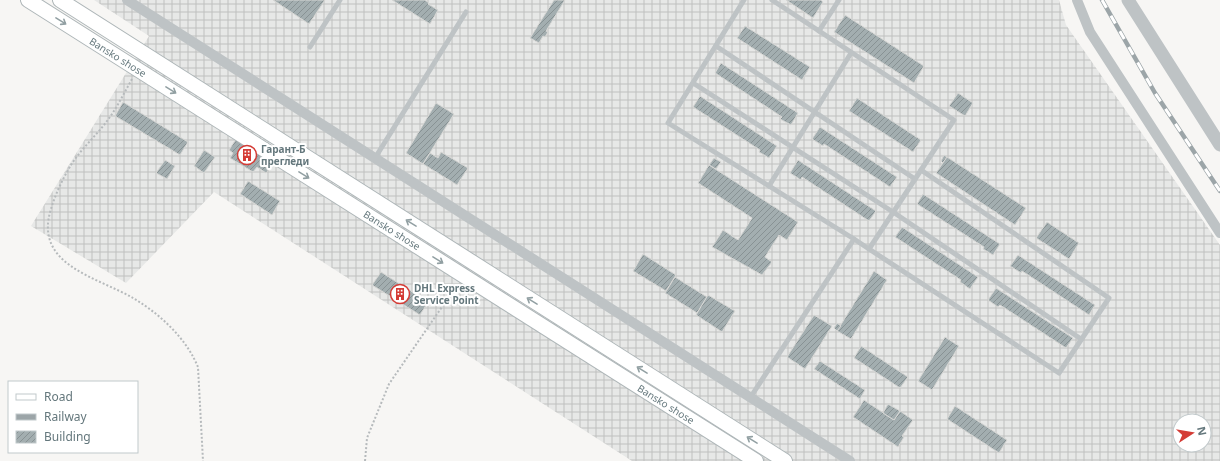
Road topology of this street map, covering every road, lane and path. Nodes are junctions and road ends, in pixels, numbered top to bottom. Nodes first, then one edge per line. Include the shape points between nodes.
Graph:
1 (28, 0) edge
2 (60, 0) edge
3 (127, 0) edge
4 (340, 0) edge
5 (744, 0) edge
6 (772, 0) edge
7 (840, 0) edge
8 (1077, 0) edge
9 (1128, 0) edge
10 (466, 12) dead end
11 (819, 31) junction
12 (716, 46) junction
13 (310, 47) dead end
14 (851, 53) junction
15 (137, 69) junction
16 (693, 83) junction
17 (815, 112) junction
18 (1220, 145) edge
19 (793, 148) junction
20 (374, 158) junction
21 (921, 170) junction
22 (915, 179) junction
23 (769, 186) junction
24 (893, 212) junction
25 (1220, 233) edge
26 (854, 239) junction
27 (869, 249) junction
28 (464, 276) junction
29 (1081, 339) junction
30 (750, 398) junction
31 (203, 461) edge
32 (365, 461) edge
33 (756, 461) edge
34 (785, 461) edge
35 (850, 461) edge

1 -> 15 main road, Bansko shose
34 -> 2 main road, Bansko shose
3 - 20 street
4 - 13 lane
5 - 12 lane
6 - 11 lane
7 - 11 lane
8 - 25 street via 1090,32
9 - 18 street
10 - 20 lane
11 - 14 lane
12 - 16 lane
12 - 17 lane
14 - 17 lane
14 - 21 lane via 954,120
15 -> 28 main road, Bansko shose
15 - 31 path via 108,120 71,165 51,209 47,232 55,253 77,269 154,312 179,336 193,355 198,367
16 - 19 lane
16 - 23 lane via 668,123
17 - 19 lane
17 - 22 lane
19 - 23 lane
19 - 24 lane
20 - 30 street
21 - 22 lane
21 - 29 lane via 1109,298
22 - 24 lane
23 - 26 lane
24 - 27 lane
24 - 29 lane
26 - 27 lane
26 - 30 lane
27 - 29 lane via 1058,373
28 - 32 path via 389,384 367,438
28 - 33 main road, Bansko shose
30 - 35 street

